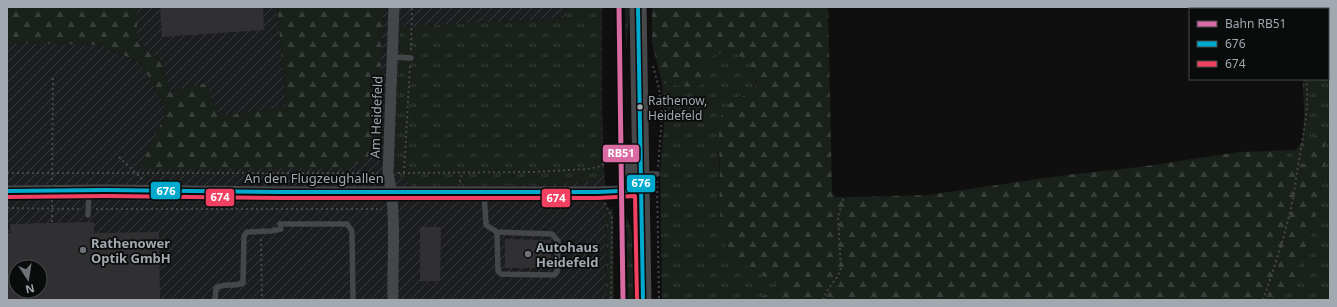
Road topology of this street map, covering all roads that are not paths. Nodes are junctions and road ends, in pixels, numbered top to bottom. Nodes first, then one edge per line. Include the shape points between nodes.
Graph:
1 (394, 7) edge
2 (638, 7) edge
3 (392, 57) junction
4 (411, 58) road end
5 (657, 174) road end
6 (636, 178) junction
7 (88, 190) junction
8 (7, 191) edge
9 (621, 191) junction
10 (392, 192) junction
11 (484, 192) junction
12 (88, 215) dead end
13 (497, 232) junction
14 (215, 300) edge
15 (353, 300) edge
16 (393, 300) edge
17 (643, 300) edge

1 - 3 street, Am Heidefeld
2 - 6 main road via 640,143
3 - 4 lane
3 - 10 street, Am Heidefeld via 388,173
5 - 6 lane
6 - 9 street, An den Flugzeughallen
6 - 9 street
6 - 17 main road
7 - 8 street, An den Flugzeughallen
7 - 10 street, An den Flugzeughallen
7 - 12 lane
9 - 11 street, An den Flugzeughallen
10 - 11 street, An den Flugzeughallen
10 - 16 street, Am Heidefeld
11 - 13 lane via 486,225
13 - 13 lane via 552,234 558,241 557,272 554,275 501,274 498,271
14 - 15 lane via 216,288 219,286 238,286 244,283 244,236 247,232 271,231 281,227 347,224 352,231

